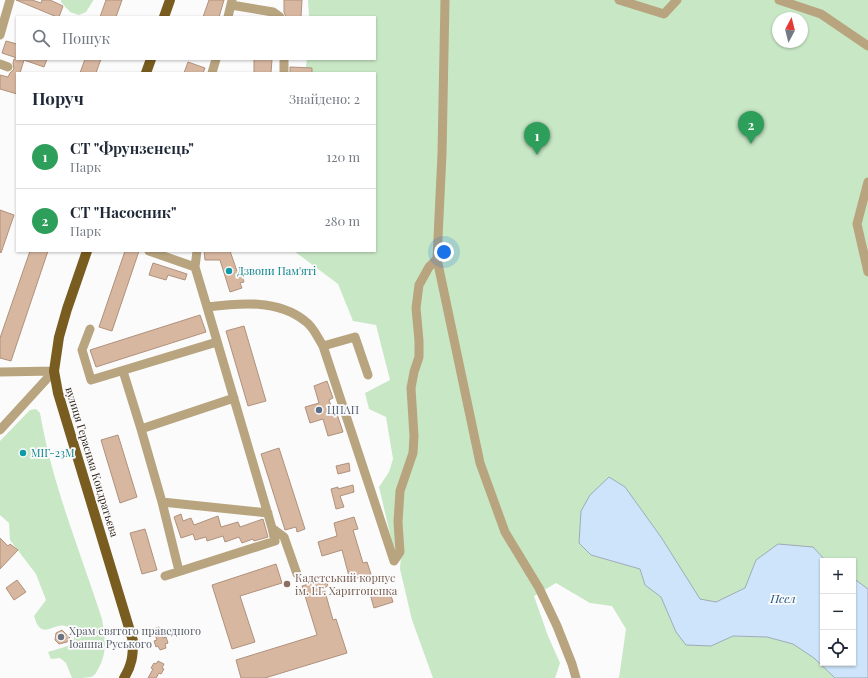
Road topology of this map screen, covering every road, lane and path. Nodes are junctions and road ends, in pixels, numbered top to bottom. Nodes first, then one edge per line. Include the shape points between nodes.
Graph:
1 (10, 0) edge
2 (170, 0) edge
3 (445, 0) edge
4 (619, 0) edge
5 (677, 0) edge
6 (779, 0) edge
7 (232, 3) edge
8 (164, 16) edge
9 (228, 16) edge
10 (279, 16) edge
11 (0, 35) edge
12 (868, 46) edge
13 (151, 60) edge
14 (216, 60) edge
15 (284, 60) edge
16 (146, 72) edge
17 (212, 72) edge
18 (284, 72) edge
19 (868, 182) edge
20 (87, 252) edge
21 (152, 252) edge
22 (197, 252) edge
23 (437, 259) junction
24 (195, 267) junction
25 (868, 272) edge
26 (207, 307) junction
27 (90, 329) dead end
28 (217, 342) junction
29 (323, 346) junction
30 (123, 370) junction
31 (54, 371) junction
32 (0, 372) edge
33 (368, 375) dead end
34 (234, 398) junction
35 (141, 429) junction
36 (0, 430) edge
37 (162, 502) junction
38 (268, 513) junction
39 (272, 528) junction
40 (179, 571) junction
41 (297, 574) dead end
42 (164, 576) dead end
43 (124, 678) edge
44 (576, 678) edge

1 - 11 street
2 - 8 main road
3 - 23 street
4 - 5 street via 664,14
6 - 12 street via 821,14
7 - 9 street
7 - 10 street via 273,12
13 - 16 main road
14 - 17 street
15 - 18 street
19 - 25 street via 857,224
20 - 31 main road, вулиця Герасима Кондратьєва via 59,337
21 - 24 street
22 - 24 street
23 - 29 street via 429,267 419,285 416,308 419,357 411,388 413,453 400,491 400,552 394,561
23 - 44 street via 480,463 505,532 539,588 557,626
24 - 26 street
26 - 28 street
26 - 29 street via 267,305 289,311 306,321
27 - 30 street via 82,350 91,380
28 - 30 street
28 - 34 street
29 - 33 street via 355,337
30 - 35 street
31 - 32 street
31 - 36 street
31 - 43 main road, вулиця Герасима Кондратьєва via 58,393 133,641 133,657
34 - 35 street
34 - 38 street
35 - 37 street
37 - 38 street
37 - 40 street
38 - 39 street
39 - 40 street via 275,541
39 - 41 street via 284,537
40 - 42 street

